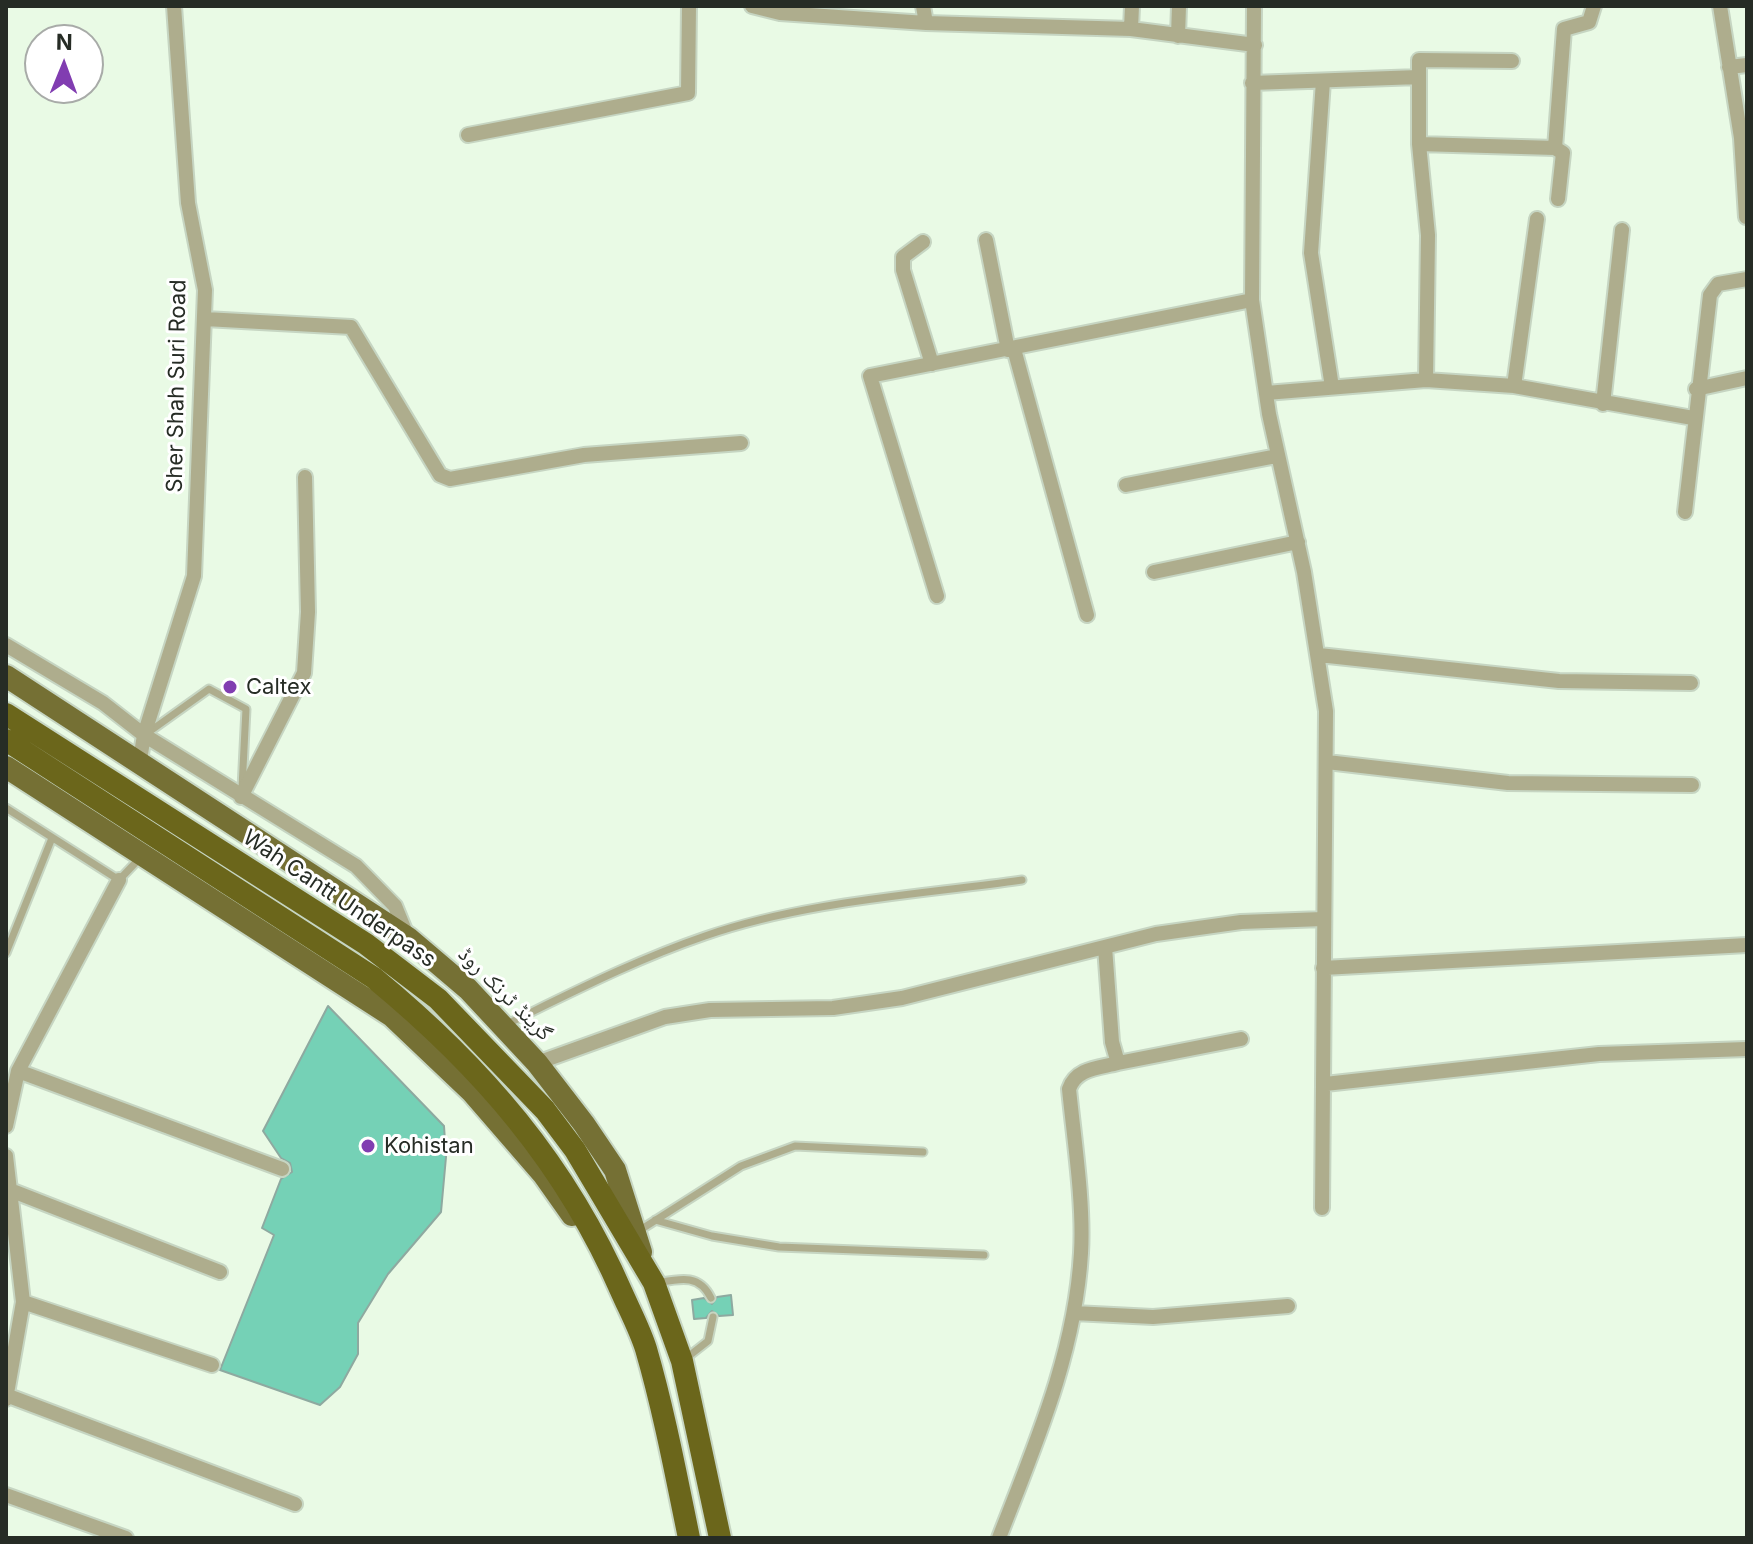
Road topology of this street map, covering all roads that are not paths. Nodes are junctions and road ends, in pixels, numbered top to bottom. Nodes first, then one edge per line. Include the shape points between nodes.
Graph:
1 (174, 6) edge
2 (689, 6) edge
3 (752, 6) edge
4 (923, 6) edge
5 (1132, 6) edge
6 (1179, 6) edge
7 (1254, 6) edge
8 (1594, 6) edge
9 (1720, 6) edge
10 (926, 23) junction
11 (1131, 29) junction
12 (1178, 36) junction
13 (1255, 45) junction
14 (1512, 61) dead end
15 (1747, 65) edge
16 (1729, 67) junction
17 (1419, 77) junction
18 (1323, 81) junction
19 (1252, 83) junction
20 (468, 135) dead end
21 (1744, 138) edge
22 (1419, 144) junction
23 (1555, 148) junction
24 (1558, 199) dead end
25 (1746, 217) edge
26 (1537, 219) dead end
27 (1622, 230) dead end
28 (986, 240) dead end
29 (923, 242) dead end
30 (1747, 279) edge
31 (1252, 300) junction
32 (205, 319) junction
33 (1011, 350) junction
34 (932, 364) junction
35 (1747, 378) edge
36 (1426, 380) junction
37 (1514, 386) junction
38 (1332, 387) junction
39 (1696, 389) junction
40 (1266, 393) junction
41 (1603, 404) junction
42 (1693, 418) junction
43 (741, 443) dead end
44 (1277, 456) junction
45 (305, 477) dead end
46 (1126, 485) dead end
47 (1685, 512) dead end
48 (1298, 542) junction
49 (1154, 572) dead end
50 (937, 596) dead end
51 (1087, 615) dead end
52 (6, 645) edge
53 (1319, 655) junction
54 (6, 676) edge
55 (1691, 683) dead end
56 (6, 714) edge
57 (144, 735) junction
58 (6, 740) edge
59 (140, 760) junction
60 (1327, 762) junction
61 (6, 767) edge
62 (1692, 785) dead end
63 (241, 797) junction
64 (6, 808) edge
65 (52, 838) junction
66 (142, 856) junction
67 (119, 880) junction
68 (1022, 880) dead end
69 (1323, 919) junction
70 (408, 938) junction
71 (1747, 945) edge
72 (1105, 947) junction
73 (6, 953) edge
74 (1323, 968) junction
75 (503, 1026) junction
76 (1241, 1039) dead end
77 (1747, 1049) edge
78 (537, 1063) junction
79 (1118, 1063) junction
80 (18, 1071) junction
81 (1325, 1084) junction
82 (7, 1120) edge
83 (923, 1152) dead end
84 (6, 1156) edge
85 (282, 1169) dead end
86 (10, 1190) junction
87 (1322, 1208) dead end
88 (655, 1220) junction
89 (635, 1233) junction
90 (984, 1255) dead end
91 (220, 1272) dead end
92 (650, 1273) junction
93 (614, 1274) junction
94 (711, 1298) dead end
95 (23, 1302) junction
96 (1288, 1306) dead end
97 (1074, 1313) junction
98 (713, 1317) dead end
99 (682, 1361) junction
100 (212, 1365) dead end
101 (6, 1396) edge
102 (6, 1495) edge
103 (295, 1504) dead end
104 (126, 1538) edge
105 (689, 1538) edge
106 (720, 1538) edge
107 (999, 1538) edge

1 - 32 street, Sher Shah Suri Road via 188,203 205,290
2 - 20 street via 688,93
3 - 10 street via 780,13
4 - 10 street
5 - 11 street
6 - 12 street
7 - 13 street
8 - 23 street via 1589,22 1564,29
9 - 16 street
10 - 11 street
11 - 12 street
12 - 13 street
13 - 19 street
14 - 17 street via 1419,60
15 - 16 street
16 - 21 street
17 - 18 street
17 - 22 street
18 - 19 street
18 - 38 street via 1311,253
19 - 31 street
21 - 25 street
22 - 23 street
22 - 36 street via 1428,235
23 - 24 street via 1563,153
26 - 37 street
27 - 41 street
28 - 33 street
29 - 34 street via 903,257 903,270
30 - 39 street via 1718,284 1710,295
31 - 33 street
31 - 40 street
32 - 43 street via 351,327 440,475 450,479 584,455
32 - 57 street, Sher Shah Suri Road via 194,576
33 - 34 street
33 - 51 street
34 - 50 street via 870,376
35 - 39 street
36 - 37 street
36 - 38 street
37 - 41 street
38 - 40 street
39 - 42 street
40 - 44 street
41 - 42 street
42 - 47 street
44 - 46 street
44 - 48 street
45 - 63 street via 304,673
48 - 49 street
48 - 53 street
52 - 57 street via 103,703
53 - 55 street via 1559,681
53 - 60 street
54 - 59 main road, گرینڈ ٹرنک روڈ
56 - 92 highway, Wah Cantt Underpass via 366,944 438,999 545,1110
57 - 59 street, Sher Shah Suri Road
57 - 63 street
57 - 63 lane via 209,689 246,709
58 - 93 highway, Wah Cantt Underpass via 303,928 428,1023 543,1150 586,1217
59 - 70 main road, گرینڈ ٹرنک روڈ
60 - 62 street via 1508,783
60 - 69 street
61 - 66 main road
63 - 70 street via 356,866 395,906
64 - 65 lane
65 - 67 lane
65 - 73 lane
66 - 67 lane
66 - 93 main road via 392,1016 437,1056 543,1174
67 - 80 street
68 - 75 lane via 814,910 708,935 620,968
69 - 72 street via 1241,922
69 - 74 street
70 - 75 main road, گرینڈ ٹرنک روڈ
71 - 74 street
72 - 78 street via 902,998 833,1008 710,1010 665,1017
72 - 79 street
74 - 81 street
75 - 78 main road, گرینڈ ٹرنک روڈ
76 - 79 street
77 - 81 street via 1599,1054
78 - 89 main road, گرینڈ ٹرنک روڈ via 615,1170
79 - 97 street via 1081,1072 1069,1089 1081,1251
80 - 82 street
80 - 85 street
81 - 87 street
83 - 88 lane via 795,1146 741,1166
84 - 86 street
86 - 91 street
86 - 95 street
88 - 89 lane
88 - 90 lane via 779,1247
89 - 92 main road, گرینڈ ٹرنک روڈ
92 - 94 lane via 695,1280
92 - 99 highway, گرینڈ ٹرنک روڈ
93 - 105 highway via 645,1346
95 - 100 street
95 - 101 street
96 - 97 street via 1153,1317
97 - 107 street via 1061,1374
98 - 99 lane via 708,1341
99 - 106 highway, گرینڈ ٹرنک روڈ
101 - 103 street
102 - 104 street

